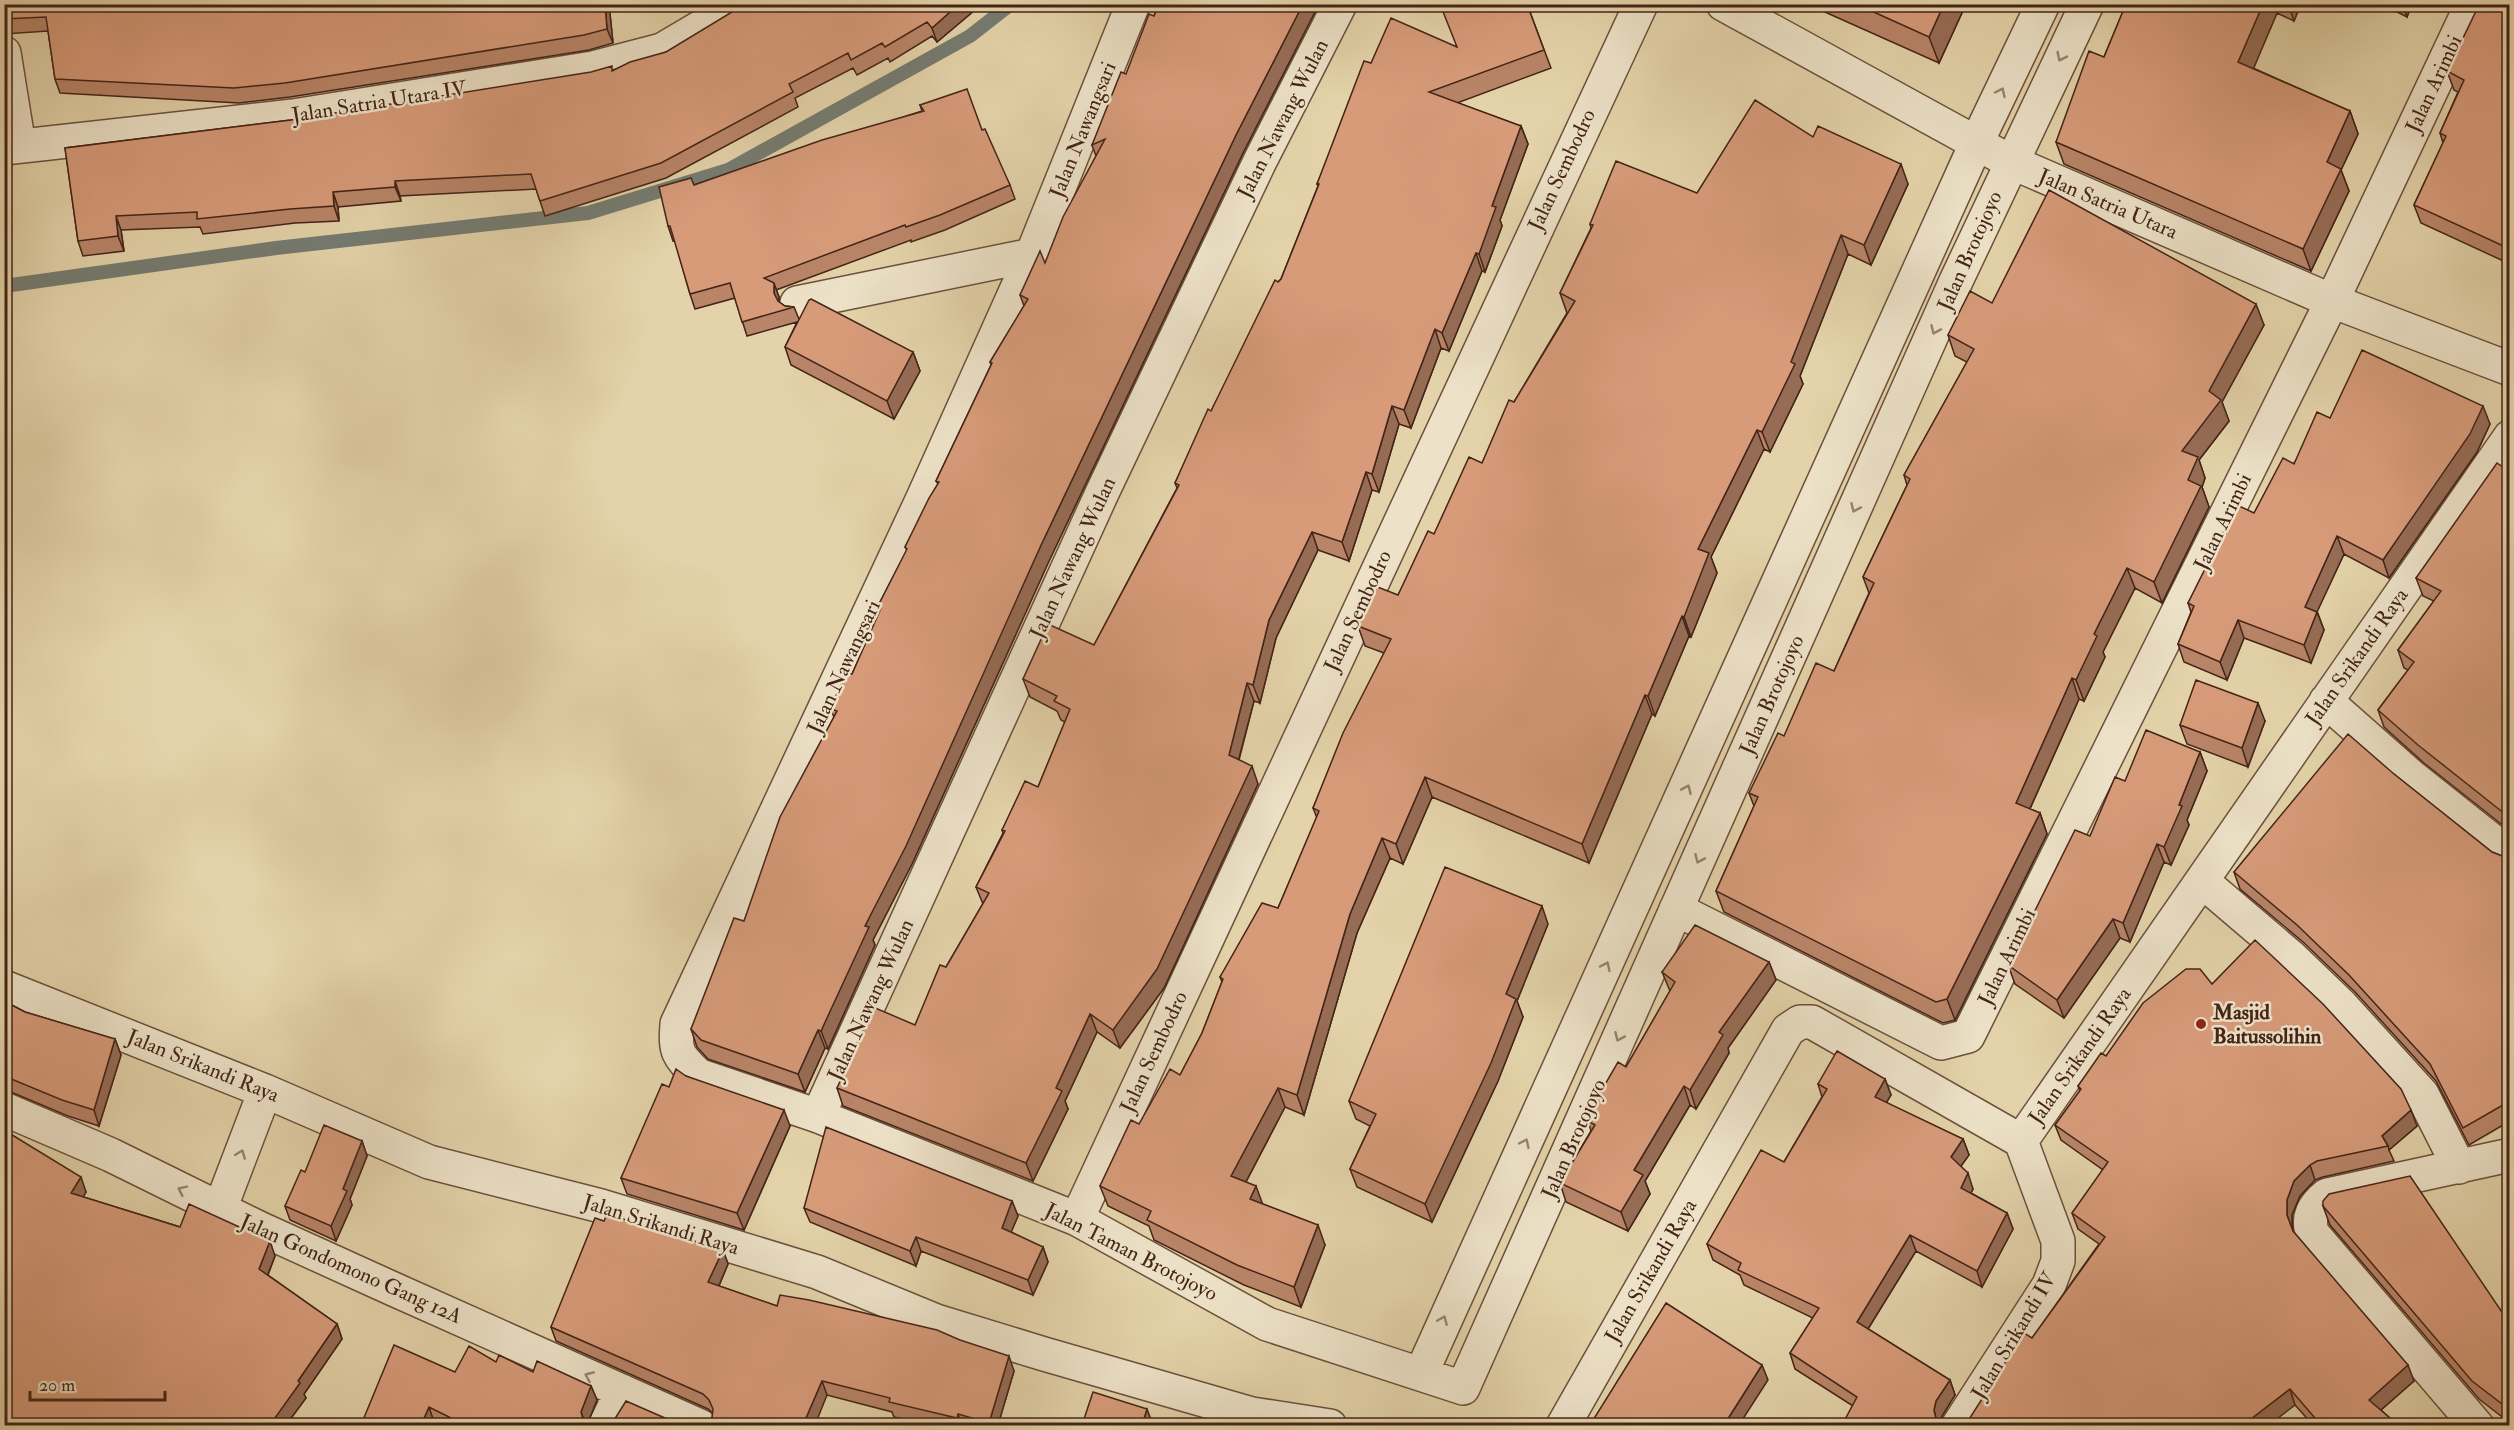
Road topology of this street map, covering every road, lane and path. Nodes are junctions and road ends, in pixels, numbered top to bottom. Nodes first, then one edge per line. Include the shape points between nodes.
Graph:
1 (740, 4) edge
2 (1133, 4) edge
3 (1340, 4) edge
4 (1641, 4) edge
5 (1723, 4) edge
6 (2043, 4) edge
7 (2086, 4) edge
8 (2472, 4) edge
9 (4, 53) edge
10 (1976, 144) junction
11 (12, 147) edge
12 (2011, 162) junction
13 (1032, 255) junction
14 (2332, 301) junction
15 (797, 303) dead end
16 (2510, 369) edge
17 (2505, 451) edge
18 (2326, 701) junction
19 (2510, 855) edge
20 (2202, 881) junction
21 (1676, 909) junction
22 (4, 987) edge
23 (698, 1075) joint
24 (265, 1091) junction
25 (4, 1109) edge
26 (818, 1116) junction
27 (2021, 1142) junction
28 (2510, 1155) edge
29 (2459, 1167) junction
30 (220, 1209) junction
31 (1077, 1219) junction
32 (1420, 1374) junction
33 (1463, 1388) joint
34 (622, 1391) junction
35 (1250, 1420) edge
36 (605, 1425) edge
37 (700, 1425) edge
38 (1327, 1425) edge
39 (1563, 1425) edge
40 (1958, 1425) edge
41 (2477, 1425) edge

1 - 11 street, Jalan Satria Utara IV via 662,50 593,68 292,116
2 - 13 street, Jalan Nawangsari
3 - 26 street, Jalan Nawang Wulan via 1260,161 1102,493
4 - 31 street, Jalan Sembodro
5 - 10 street, Jalan Satria Utara
10 -> 6 street, Jalan Brotojoyo
7 -> 12 street, Jalan Brotojoyo
8 - 14 street, Jalan Arimbi
9 - 11 street
10 - 12 street, Jalan Satria Utara
32 -> 10 street, Jalan Brotojoyo
12 - 14 street, Jalan Satria Utara
12 -> 21 street, Jalan Brotojoyo
13 - 15 street
13 - 23 street, Jalan Nawangsari via 677,1024 676,1047
14 - 16 street, Jalan Satria Utara
14 - 21 street, Jalan Arimbi via 1968,1036 1941,1042
17 - 18 street, Jalan Srikandi Raya
18 - 19 street via 2412,777
18 - 20 street, Jalan Srikandi Raya
20 - 27 street, Jalan Srikandi Raya
20 - 29 street via 2342,1006 2422,1094
21 -> 33 street, Jalan Brotojoyo
22 - 24 street, Jalan Srikandi Raya
23 - 26 street, Jalan Taman Brotojoyo
30 -> 24 street
24 - 35 street, Jalan Srikandi Raya via 429,1162 624,1212 817,1272 936,1321
30 -> 25 street, Jalan Gondomono Gang 12A via 111,1155
26 - 31 street, Jalan Taman Brotojoyo
27 - 39 street, Jalan Srikandi Raya via 1812,1022 1800,1022 1788,1030
27 - 40 street, Jalan Srikandi IV via 2058,1241 2058,1261 2049,1285
28 - 29 street
29 - 41 street via 2327,1195 2309,1217 2309,1226
34 -> 30 street, Jalan Gondomono Gang 12A
31 - 32 street, Jalan Taman Brotojoyo via 1267,1324
32 - 33 street, Jalan Taman Brotojoyo
34 - 36 street
34 - 37 street, Jalan Gondomono Gang 12A
35 - 38 street, Jalan Srikandi Raya

